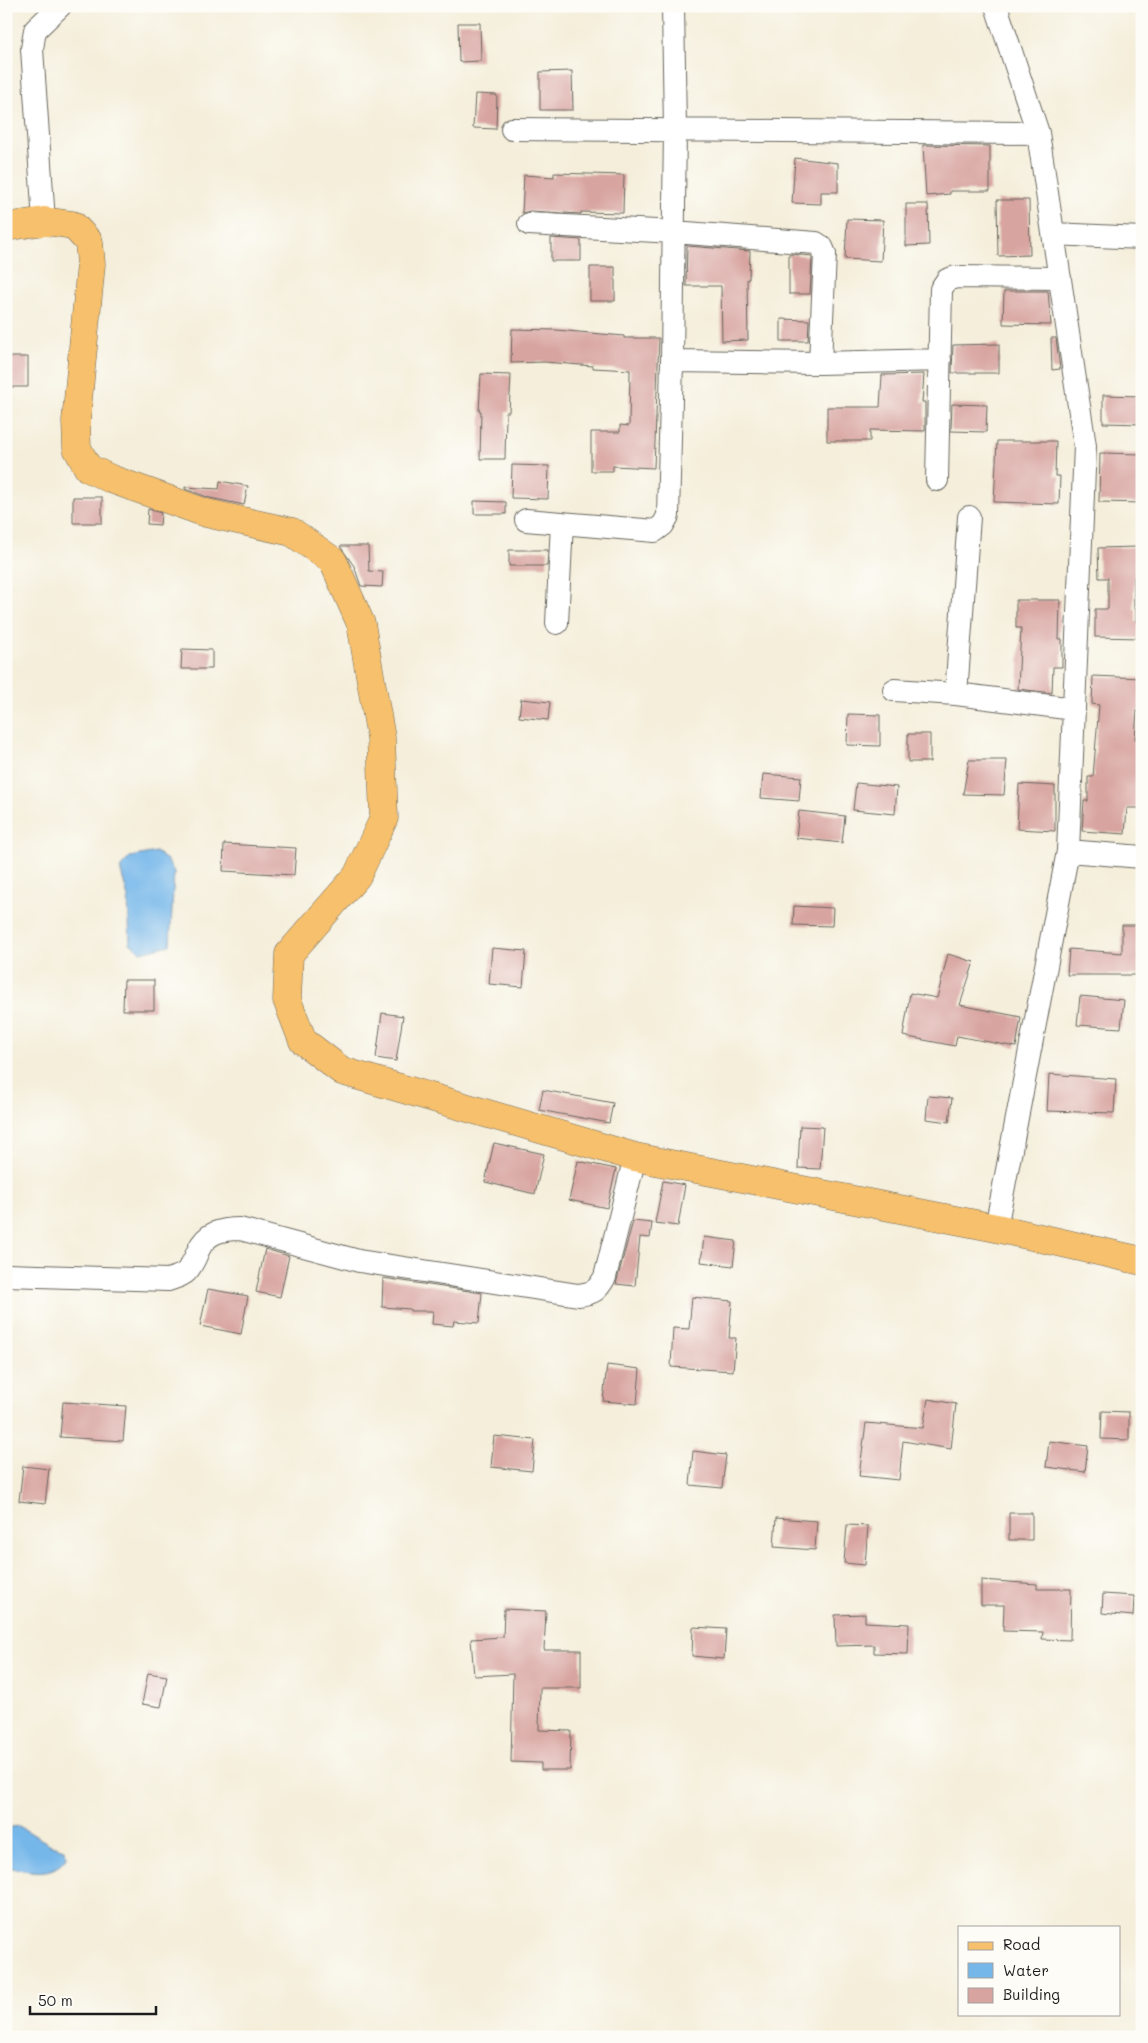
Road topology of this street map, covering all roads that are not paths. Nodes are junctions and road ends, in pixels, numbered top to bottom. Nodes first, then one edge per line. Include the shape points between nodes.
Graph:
1 (60, 6) edge
2 (673, 6) edge
3 (996, 6) edge
4 (512, 129) dead end
5 (675, 130) junction
6 (1038, 133) junction
7 (44, 222) junction
8 (529, 224) dead end
9 (6, 227) edge
10 (674, 232) junction
11 (1053, 234) junction
12 (1142, 238) edge
13 (1060, 278) junction
14 (940, 360) junction
15 (672, 361) junction
16 (820, 362) junction
17 (937, 480) dead end
18 (969, 517) dead end
19 (526, 520) dead end
20 (562, 523) junction
21 (557, 624) dead end
22 (894, 690) dead end
23 (956, 694) junction
24 (1074, 709) junction
25 (1068, 851) junction
26 (1142, 857) edge
27 (635, 1157) junction
28 (996, 1228) junction
29 (1142, 1261) edge
30 (6, 1275) edge

1 - 7 street via 36,30 32,49
2 - 5 street
3 - 6 street
4 - 5 street
5 - 6 street
5 - 10 street
6 - 11 street
7 - 9 main road
7 - 27 main road via 73,225 89,242 91,264 76,420 77,448 88,468 206,513 292,532 333,561 362,624 381,738 384,818 357,876 289,954 287,1000 303,1041 342,1071
8 - 10 street
10 - 15 street
10 - 16 street via 816,243 822,247 825,254
11 - 12 street
11 - 13 street
13 - 14 street via 956,277 947,280 942,289
13 - 24 street via 1085,446
14 - 16 street
14 - 17 street
15 - 16 street
15 - 20 street via 668,516 663,525 656,532
18 - 23 street
19 - 20 street
20 - 21 street
22 - 23 street
23 - 24 street
24 - 25 street
25 - 26 street
25 - 28 street
27 - 28 main road
27 - 30 street via 605,1277 591,1294 578,1295 359,1261 240,1229 211,1233 200,1245 192,1265 184,1274 168,1280
28 - 29 main road

